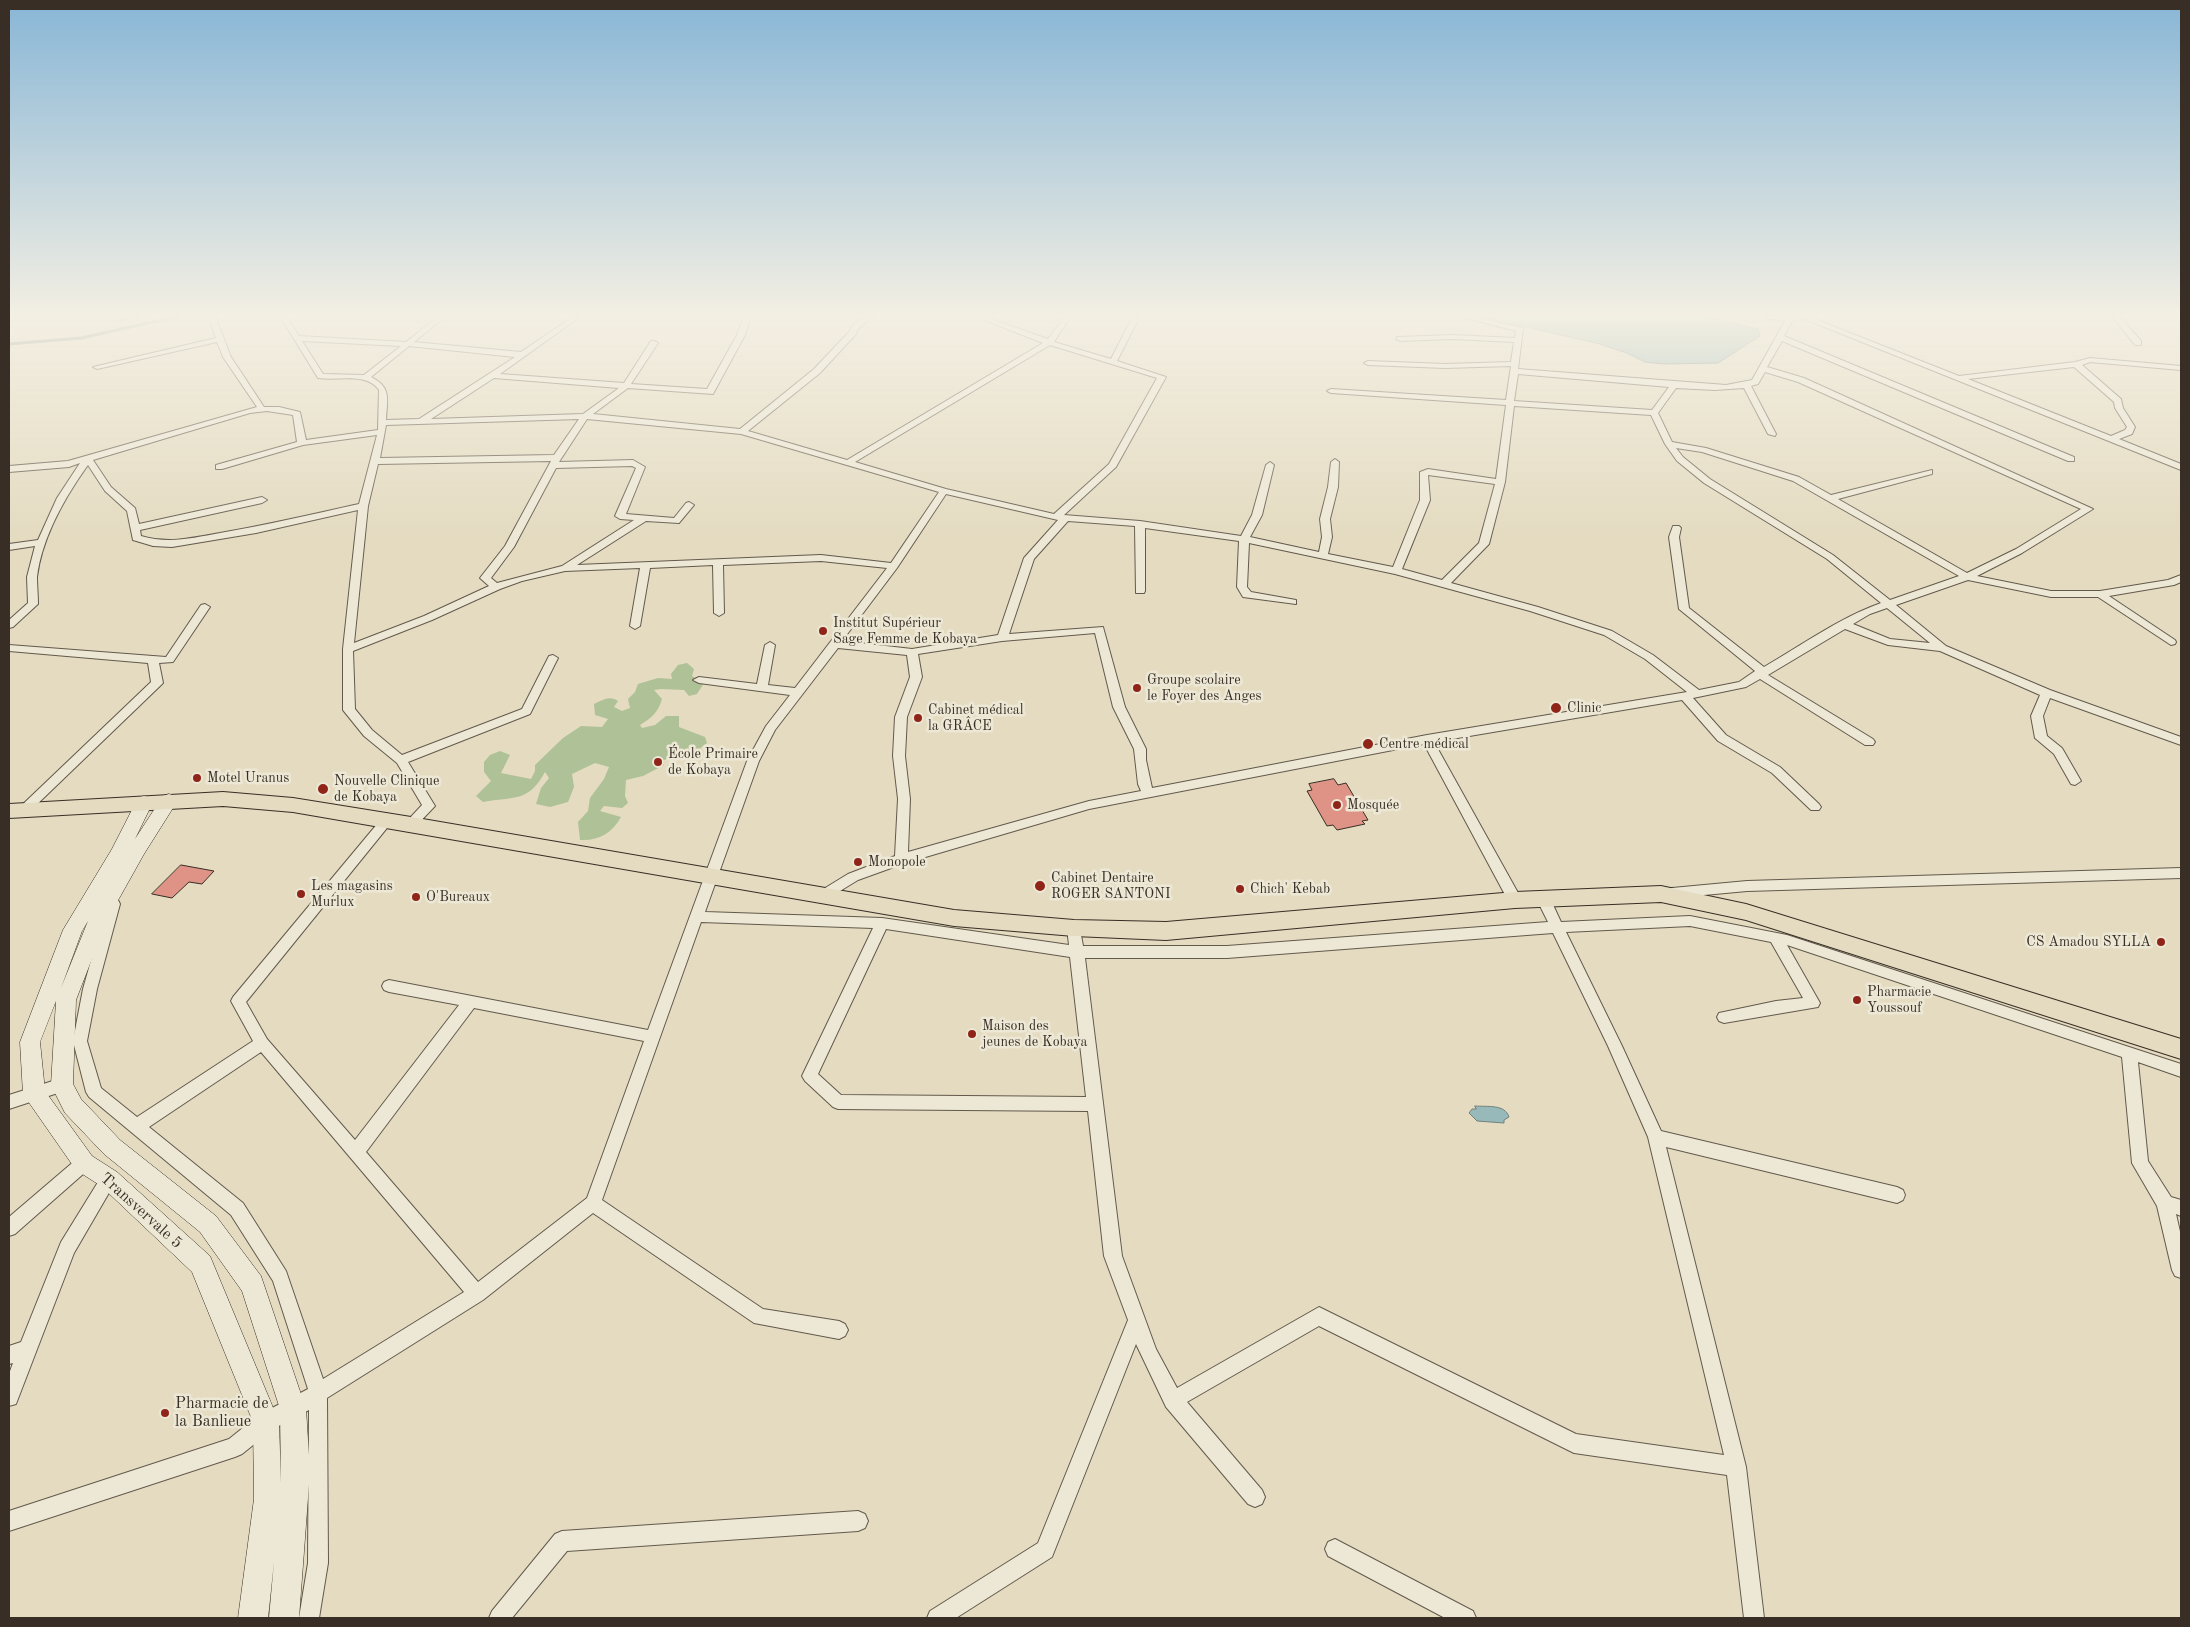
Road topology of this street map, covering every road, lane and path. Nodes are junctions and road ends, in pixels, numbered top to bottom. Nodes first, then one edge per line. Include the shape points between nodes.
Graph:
1 (251, 392) edge
2 (383, 392) edge
3 (467, 392) edge
4 (618, 392) edge
5 (791, 392) edge
6 (965, 392) edge
7 (1154, 392) edge
8 (1345, 392) edge
9 (1511, 392) edge
10 (1669, 392) edge
11 (1750, 392) edge
12 (1828, 392) edge
13 (1911, 392) edge
14 (1992, 392) edge
15 (2108, 392) edge
16 (1509, 403) junction
17 (262, 409) junction
18 (1654, 413) junction
19 (585, 416) junction
20 (423, 420) junction
21 (383, 427) junction
22 (742, 432) junction
23 (1772, 434) dead end
24 (2112, 440) junction
25 (302, 443) junction
26 (1669, 444) junction
27 (88, 458) junction
28 (2072, 459) dead end
29 (375, 461) junction
30 (555, 462) junction
31 (848, 462) junction
32 (1336, 462) dead end
33 (1270, 465) dead end
34 (2181, 467) edge
35 (219, 468) dead end
36 (9, 469) edge
37 (1929, 472) dead end
38 (1500, 482) junction
39 (944, 490) junction
40 (1831, 498) junction
41 (262, 500) dead end
42 (689, 505) dead end
43 (363, 506) junction
44 (1061, 517) junction
45 (644, 518) junction
46 (1140, 524) junction
47 (134, 528) junction
48 (1676, 528) dead end
49 (1244, 539) junction
50 (42, 542) junction
51 (9, 547) edge
52 (1323, 554) junction
53 (718, 563) junction
54 (645, 566) junction
55 (894, 566) junction
56 (565, 568) junction
57 (1396, 570) junction
58 (1967, 577) junction
59 (2181, 578) edge
60 (2170, 583) junction
61 (1443, 585) junction
62 (496, 587) junction
63 (2181, 587) edge
64 (1140, 591) dead end
65 (2100, 594) junction
66 (1292, 602) dead end
67 (1890, 604) junction
68 (205, 607) dead end
69 (719, 613) dead end
70 (1843, 624) junction
71 (9, 625) edge
72 (635, 626) dead end
73 (1002, 638) junction
74 (2171, 642) dead end
75 (835, 644) junction
76 (770, 645) dead end
77 (9, 648) edge
78 (1942, 648) junction
79 (348, 649) junction
80 (912, 652) junction
81 (553, 658) dead end
82 (153, 660) junction
83 (1761, 673) junction
84 (699, 680) dead end
85 (762, 688) junction
86 (797, 692) junction
87 (2046, 694) junction
88 (1691, 695) junction
89 (1427, 739) junction
90 (2181, 741) edge
91 (1869, 742) dead end
92 (401, 760) junction
93 (2075, 782) dead end
94 (1148, 794) junction
95 (169, 800) junction
96 (144, 802) junction
97 (1815, 807) dead end
98 (17, 810) edge
99 (387, 820) junction
100 (411, 824) junction
101 (137, 850) junction
102 (901, 859) junction
103 (2181, 873) edge
104 (710, 877) junction
105 (1661, 894) junction
106 (822, 897) junction
107 (1543, 898) junction
108 (1514, 900) junction
109 (695, 917) junction
110 (882, 923) junction
111 (1557, 927) junction
112 (1074, 928) junction
113 (1787, 940) junction
114 (1814, 940) junction
115 (1076, 952) junction
116 (389, 986) dead end
117 (470, 1002) junction
118 (1724, 1017) dead end
119 (653, 1037) junction
120 (262, 1043) junction
121 (2181, 1049) edge
122 (2130, 1052) junction
123 (2181, 1070) edge
124 (62, 1085) junction
125 (34, 1094) junction
126 (9, 1102) edge
127 (1094, 1104) junction
128 (137, 1126) junction
129 (1656, 1137) junction
130 (356, 1152) junction
131 (84, 1163) junction
132 (110, 1179) junction
133 (1897, 1195) dead end
134 (593, 1203) junction
135 (2173, 1206) edge
136 (9, 1228) edge
137 (2181, 1270) edge
138 (477, 1294) junction
139 (1136, 1322) junction
140 (840, 1330) dead end
141 (17, 1352) edge
142 (318, 1391) junction
143 (9, 1397) edge
144 (1173, 1400) junction
145 (293, 1408) junction
146 (266, 1422) junction
147 (1736, 1467) junction
148 (1255, 1497) dead end
149 (9, 1521) edge
150 (858, 1521) dead end
151 (1335, 1549) dead end
152 (252, 1618) edge
153 (284, 1618) edge
154 (309, 1618) edge
155 (499, 1618) edge
156 (937, 1618) edge
157 (1466, 1618) edge
158 (1754, 1618) edge

1 - 17 street
2 - 21 street
3 - 20 street
4 - 19 street
5 - 22 street
6 - 31 street
7 - 44 street via 1113,464
8 - 16 street
9 - 16 street
10 - 18 street
11 - 23 street
12 - 58 street via 2088,509 2019,551
13 - 28 street
14 - 24 street
15 - 24 street via 2118,401 2131,427 2129,432
16 - 18 street
16 - 38 street
17 - 25 street via 286,409 297,414
17 - 27 street
18 - 26 street
19 - 20 street
19 - 22 street
19 - 30 street
20 - 21 street
21 - 25 street
21 - 29 street
22 - 31 street
24 - 34 street
25 - 35 street
26 - 40 street via 1703,450 1796,479
26 - 67 street via 1707,481 1830,556
27 - 36 street via 69,464
27 - 47 street via 108,489 132,510
27 - 50 street via 71,481
29 - 30 street
29 - 43 street
30 - 45 street via 633,463 641,466 620,516
30 - 62 street via 509,547 485,578
31 - 39 street
32 - 52 street via 1324,519 1327,536
33 - 49 street via 1257,515
37 - 40 street
38 - 57 street via 1428,472 1423,474 1425,500
38 - 61 street via 1484,544
39 - 44 street
39 - 55 street
40 - 58 street
41 - 47 street
42 - 45 street via 676,521
43 - 47 street via 256,530 172,544 136,538
43 - 79 street
44 - 46 street
44 - 73 street via 1029,558
45 - 56 street
46 - 49 street
46 - 64 street
48 - 83 street via 1674,538 1684,609
49 - 52 street
49 - 66 street via 1242,587 1247,594
50 - 51 street
50 - 71 street via 32,574 32,604
52 - 57 street
53 - 54 street
53 - 55 street via 821,558
53 - 69 street
54 - 56 street
54 - 72 street
55 - 75 street
56 - 62 street via 519,578
57 - 61 street
58 - 65 street via 2051,594
58 - 67 street
59 - 60 street
60 - 63 street
60 - 65 street
61 - 88 street via 1608,633 1649,657
62 - 79 street
65 - 74 street
67 - 70 street
67 - 78 street
68 - 82 street via 169,660
70 - 78 street via 1888,642
70 - 83 street
73 - 80 street
73 - 94 street via 1100,630 1119,707 1140,749
75 - 80 street
75 - 86 street
76 - 85 street
77 - 82 street
78 - 87 street
79 - 92 street via 349,710 368,733
80 - 102 street via 916,677 901,717 899,746 904,799
81 - 92 street via 526,711
82 - 98 street via 157,683
83 - 88 street via 1742,685
83 - 91 street
84 - 85 street
85 - 86 street
86 - 104 street via 770,729 753,760
87 - 90 street
87 - 93 street via 2037,716 2041,738 2058,751
88 - 89 street
88 - 97 street via 1722,738 1776,770
89 - 94 street
89 - 108 street
92 - 100 street via 429,806
94 - 102 street via 1089,805
95 - 96 main road
95 - 99 main road via 223,799 293,805
95 - 101 main road
96 - 98 main road
96 - 125 main road via 74,930 30,1042
99 - 100 main road
99 - 120 street via 238,1001
100 - 104 main road
101 - 124 main road via 98,920 66,1000
101 - 128 street via 110,912 80,1041 94,1092
102 - 106 street via 853,877
103 - 105 street via 1747,886
104 - 106 main road
104 - 109 street
105 - 107 main road
105 - 114 main road via 1746,912
106 - 112 main road via 954,918
107 - 108 main road
107 - 111 street
108 - 112 main road via 1166,931
109 - 110 street
109 - 119 street
110 - 115 street
110 - 127 street via 810,1076 838,1102
111 - 113 street via 1690,921
111 - 115 street via 1227,952
111 - 129 street
112 - 115 street
113 - 114 street
113 - 118 street via 1778,943 1813,1003
114 - 121 main road
114 - 122 street
115 - 127 street
116 - 117 street
117 - 119 street
117 - 130 street
119 - 134 street
120 - 128 street
120 - 130 street
122 - 123 street
122 - 135 street via 2140,1163
124 - 125 street
124 - 145 main road, Transvervale 5 via 73,1106 112,1147 208,1224 252,1285
125 - 126 street
125 - 131 main road, Transvervale 5
127 - 139 street via 1113,1256
128 - 142 street via 237,1209 280,1277
129 - 133 street
129 - 147 street
130 - 138 street
131 - 132 main road, Transvervale 5
131 - 136 street
132 - 141 street via 67,1248
132 - 146 main road, Transvervale 5 via 201,1264
134 - 138 street
134 - 140 street via 760,1317
135 - 137 street
138 - 142 street
139 - 144 street via 1148,1354
139 - 156 street via 1045,1550
141 - 143 street
142 - 145 street
142 - 154 street via 318,1562
144 - 147 street via 1319,1316 1574,1443
144 - 148 street
145 - 146 street
145 - 153 main road, Transvervale 5 via 296,1471
146 - 149 street via 234,1448
146 - 152 main road, Transvervale 5 via 268,1499
147 - 158 street
150 - 155 street via 562,1541
151 - 157 street

